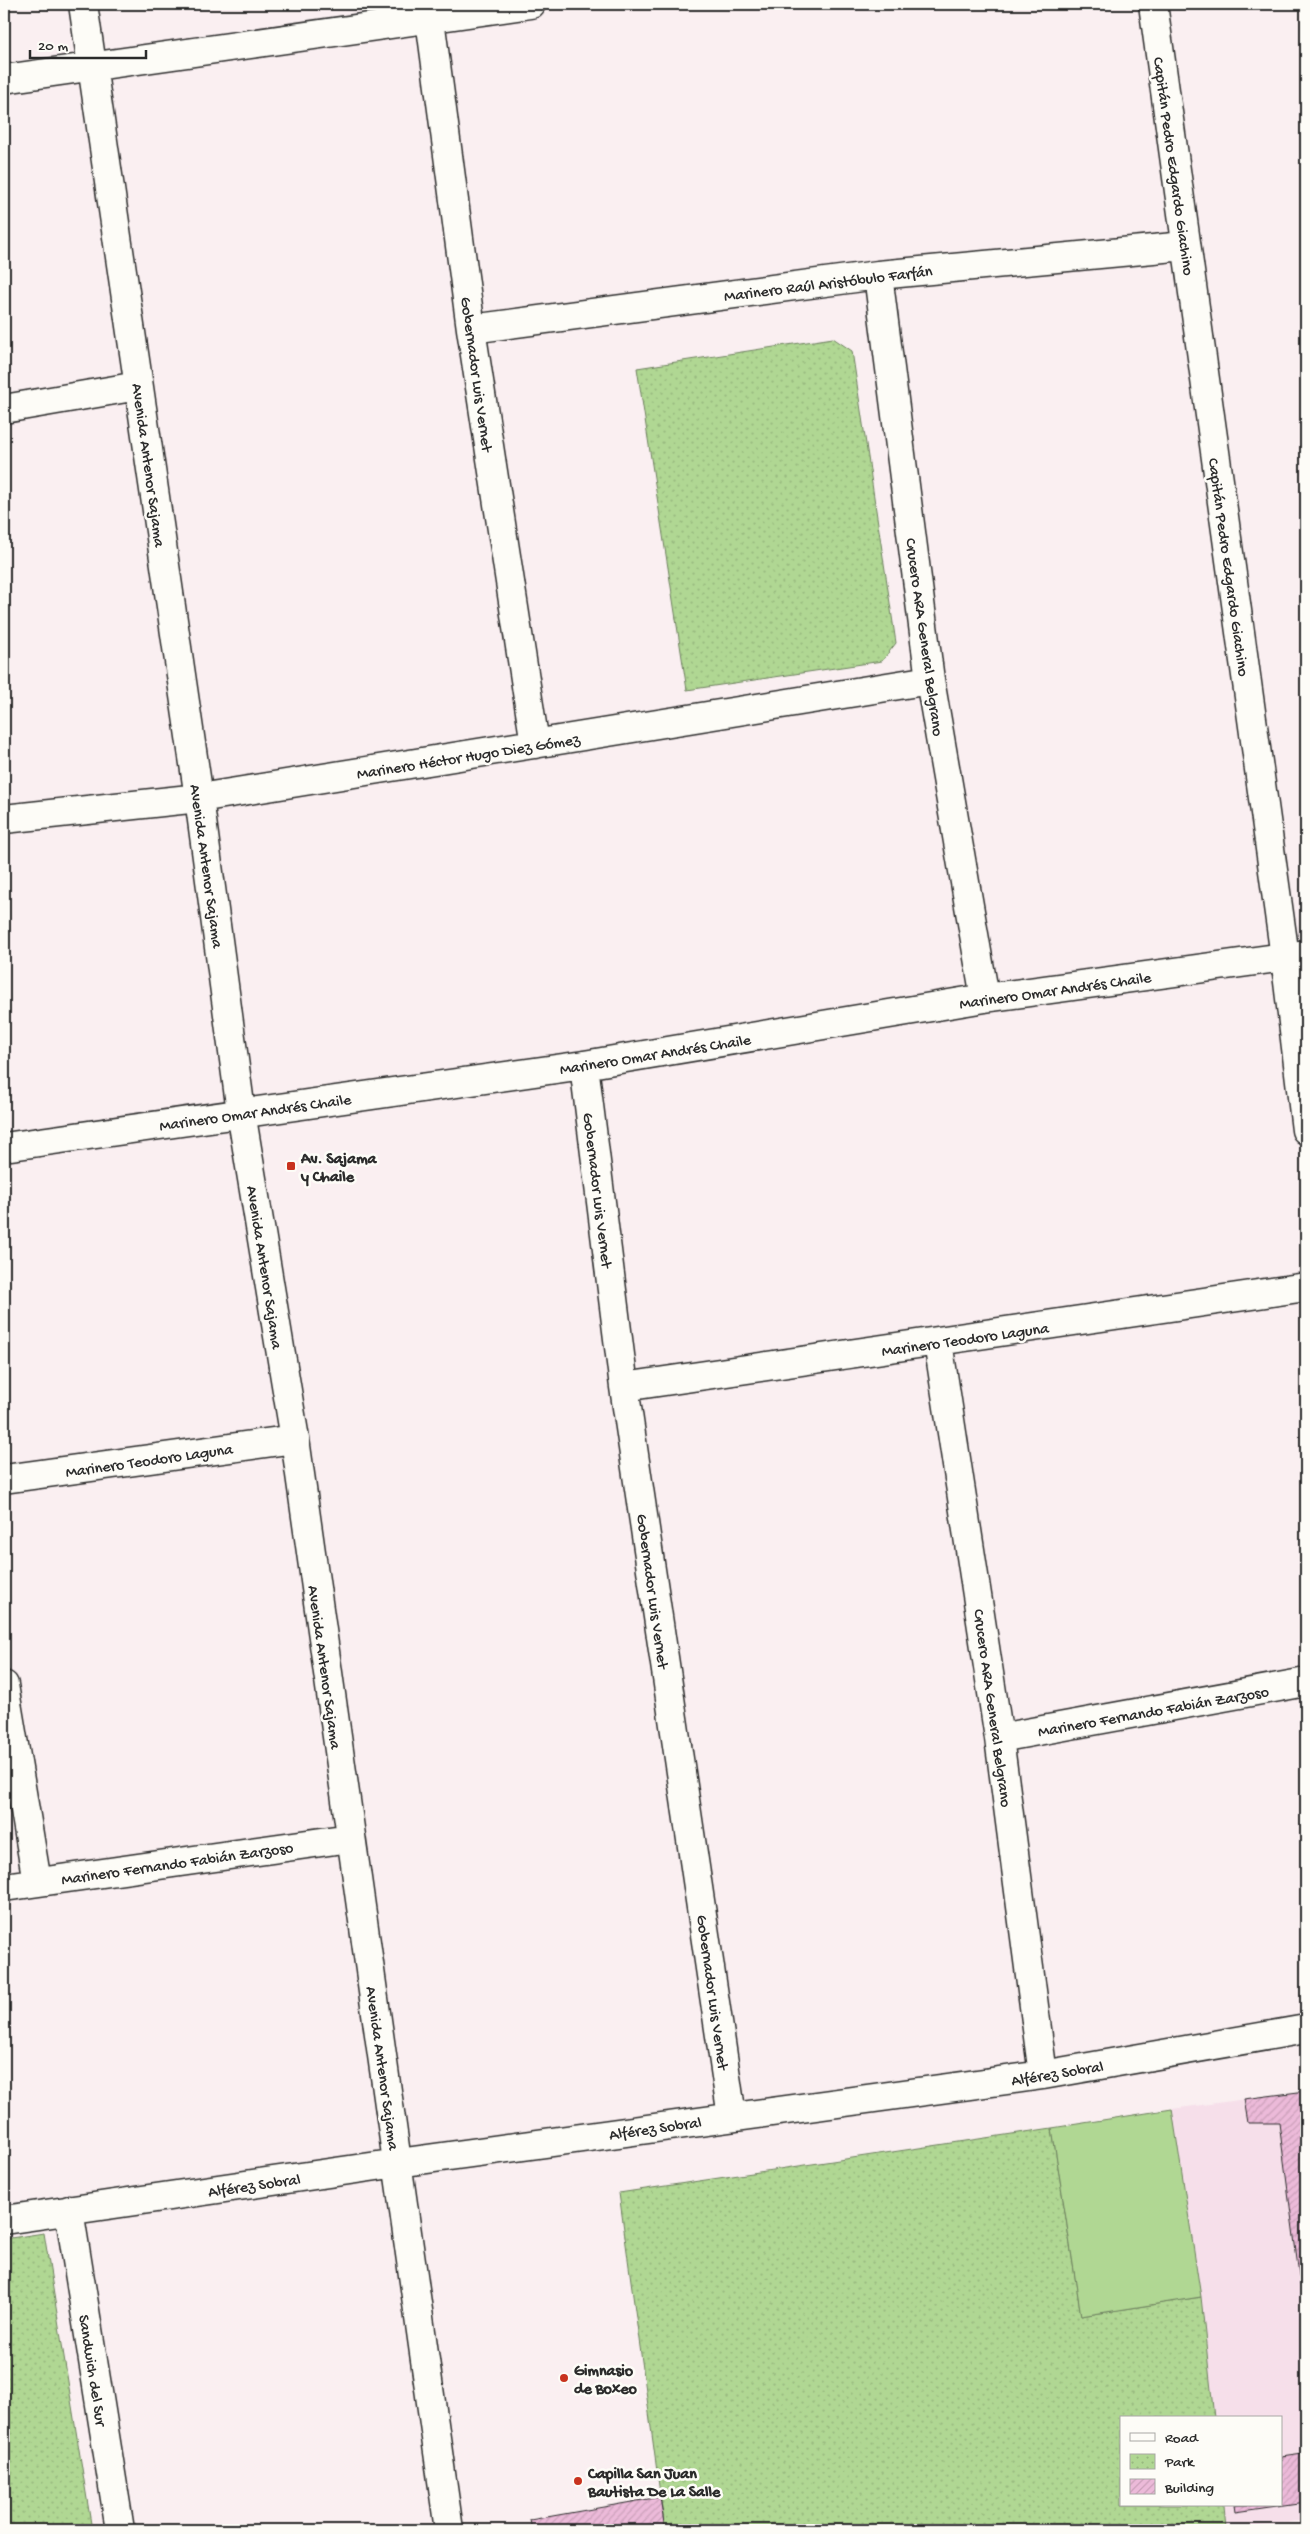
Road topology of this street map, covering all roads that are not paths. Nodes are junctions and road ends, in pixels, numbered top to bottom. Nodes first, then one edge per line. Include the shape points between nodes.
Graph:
1 (83, 4) edge
2 (531, 4) edge
3 (1153, 4) edge
4 (429, 11) edge
5 (93, 66) junction
6 (4, 79) edge
7 (1185, 246) junction
8 (878, 274) junction
9 (471, 329) junction
10 (138, 386) junction
11 (4, 409) edge
12 (930, 680) junction
13 (535, 744) junction
14 (199, 798) junction
15 (4, 819) edge
16 (1296, 955) edge
17 (985, 998) junction
18 (584, 1065) junction
19 (241, 1112) junction
20 (1306, 1130) edge
21 (4, 1148) edge
22 (1306, 1287) edge
23 (938, 1342) junction
24 (624, 1387) junction
25 (295, 1439) junction
26 (4, 1479) edge
27 (1306, 1682) edge
28 (4, 1685) edge
29 (999, 1738) junction
30 (350, 1838) junction
31 (37, 1882) junction
32 (4, 1887) edge
33 (1306, 2029) edge
34 (1043, 2075) junction
35 (732, 2117) junction
36 (398, 2163) junction
37 (69, 2210) junction
38 (4, 2220) edge
39 (120, 2530) edge
40 (449, 2530) edge

1 - 5 street, Avenida Antenor Sajama
2 - 4 street
3 - 7 street, Capitán Pedro Edgardo Giachino
4 - 5 street
4 - 9 street, Gobernador Luis Vernet
5 - 6 street
5 - 10 street, Avenida Antenor Sajama
7 - 8 street, Marinero Raúl Aristóbulo Farfán
7 - 16 street, Capitán Pedro Edgardo Giachino
8 - 9 street, Marinero Raúl Aristóbulo Farfán
8 - 12 street, Crucero ARA General Belgrano
9 - 13 street, Gobernador Luis Vernet
10 - 11 street
10 - 14 street, Avenida Antenor Sajama
12 - 13 street, Marinero Héctor Hugo Diez Gómez
12 - 17 street, Crucero ARA General Belgrano
13 - 14 street, Marinero Héctor Hugo Diez Gómez
14 - 15 street, Marinero Héctor Hugo Diez Gómez
14 - 19 street, Avenida Antenor Sajama
16 - 17 street, Marinero Omar Andrés Chaile
16 - 20 street, Capitán Pedro Edgardo Giachino
17 - 18 street, Marinero Omar Andrés Chaile
18 - 19 street, Marinero Omar Andrés Chaile
18 - 24 street, Gobernador Luis Vernet
19 - 21 street, Marinero Omar Andrés Chaile
19 - 25 street, Avenida Antenor Sajama
22 - 23 street, Marinero Teodoro Laguna
23 - 24 street, Marinero Teodoro Laguna
23 - 29 street, Crucero ARA General Belgrano
24 - 35 street, Gobernador Luis Vernet
25 - 26 street, Marinero Teodoro Laguna
25 - 30 street, Avenida Antenor Sajama
27 - 29 street, Marinero Fernando Fabián Zarzoso
28 - 31 street
29 - 34 street, Crucero ARA General Belgrano
30 - 31 street, Marinero Fernando Fabián Zarzoso
30 - 36 street, Avenida Antenor Sajama
31 - 32 street, Marinero Fernando Fabián Zarzoso
33 - 34 street, Alférez Sobral
34 - 35 street, Alférez Sobral
35 - 36 street, Alférez Sobral
36 - 37 street, Alférez Sobral
36 - 40 street, Avenida Antenor Sajama
37 - 38 street, Alférez Sobral
37 - 39 street, Sandwich del Sur

